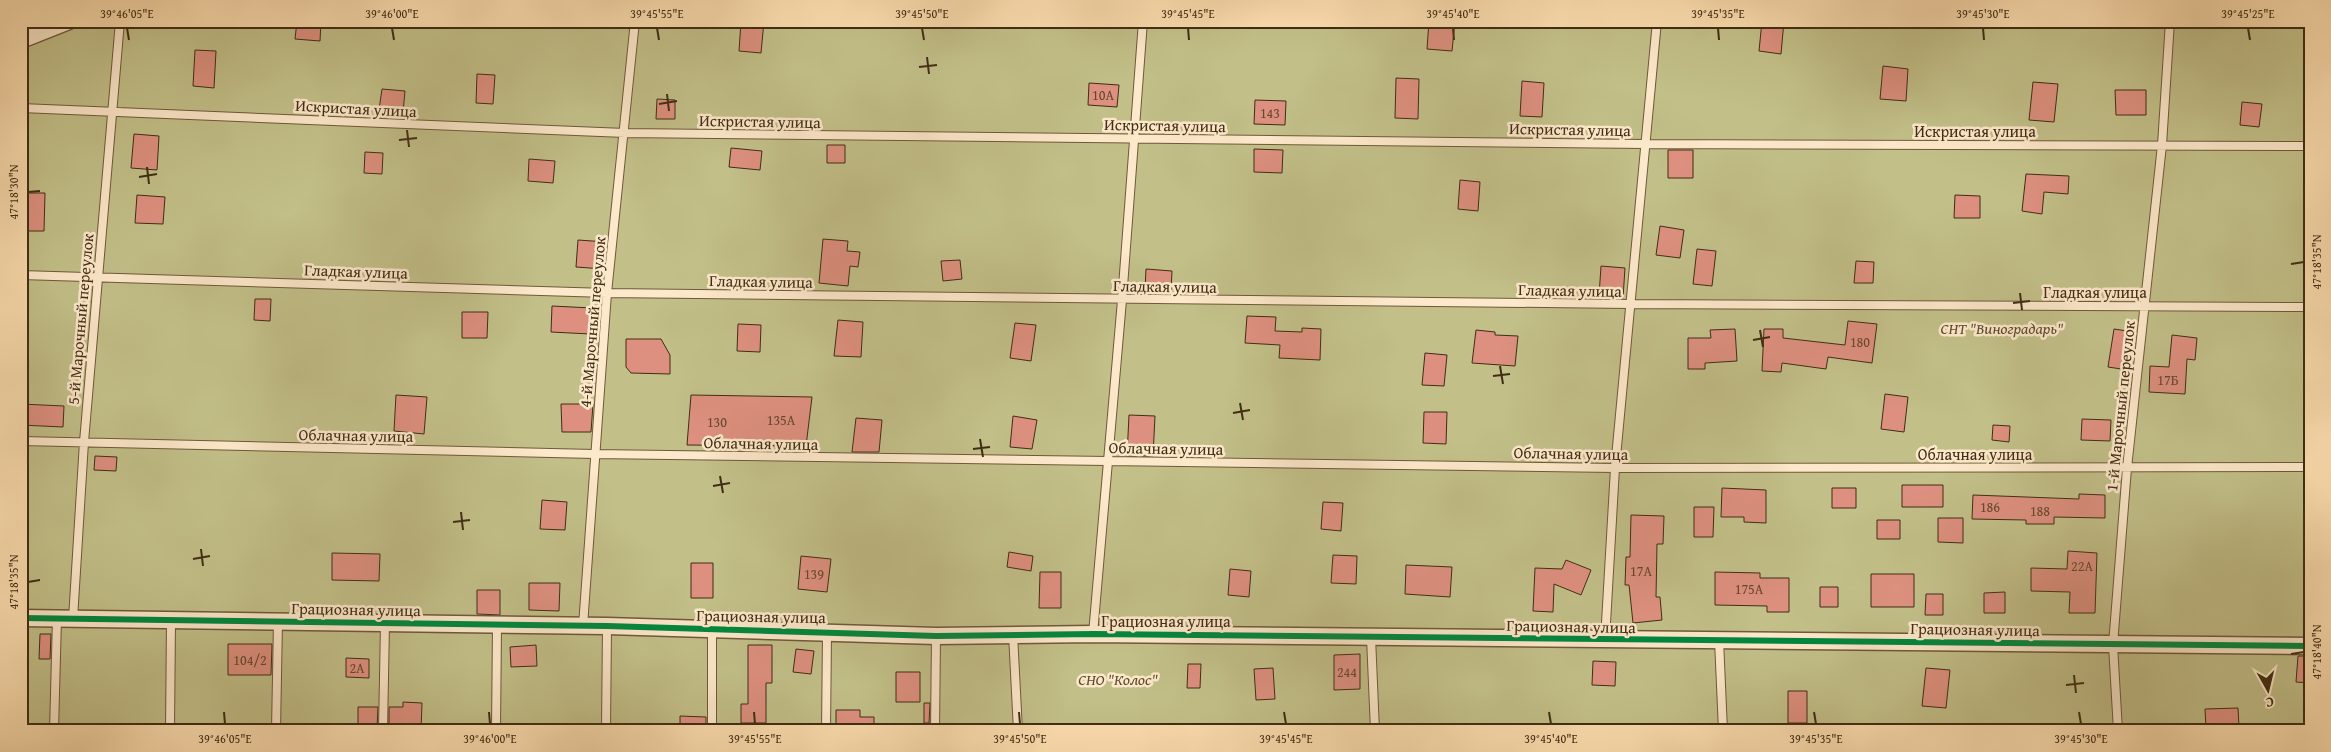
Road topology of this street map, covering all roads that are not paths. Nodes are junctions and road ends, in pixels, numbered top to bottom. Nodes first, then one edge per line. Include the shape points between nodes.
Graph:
1 (69, 21) edge
2 (120, 21) edge
3 (635, 21) edge
4 (1143, 21) edge
5 (1657, 21) edge
6 (2170, 21) edge
7 (21, 40) edge
8 (21, 108) edge
9 (113, 111) junction
10 (625, 133) junction
11 (1134, 138) junction
12 (1646, 144) junction
13 (2162, 145) junction
14 (2310, 146) edge
15 (21, 275) edge
16 (98, 276) junction
17 (607, 293) junction
18 (1122, 300) junction
19 (1630, 304) junction
20 (2144, 305) junction
21 (2310, 308) edge
22 (21, 441) edge
23 (84, 442) junction
24 (594, 454) junction
25 (1108, 461) junction
26 (2310, 467) edge
27 (1615, 468) junction
28 (2127, 468) junction
29 (21, 618) edge
30 (65, 619) junction
31 (171, 620) junction
32 (278, 621) junction
33 (385, 623) junction
34 (497, 626) junction
35 (583, 626) junction
36 (607, 626) junction
37 (712, 628) junction
38 (828, 631) junction
39 (1013, 634) junction
40 (1093, 634) junction
41 (936, 636) junction
42 (1371, 637) junction
43 (1720, 640) junction
44 (1605, 641) junction
45 (2113, 645) junction
46 (2310, 646) edge
47 (54, 731) edge
48 (170, 731) edge
49 (276, 731) edge
50 (383, 731) edge
51 (496, 731) edge
52 (606, 731) edge
53 (712, 731) edge
54 (826, 731) edge
55 (935, 731) edge
56 (1018, 731) edge
57 (1375, 731) edge
58 (1723, 731) edge
59 (2118, 731) edge

1 - 7 street
2 - 9 lane, 5-й Марочный переулок
3 - 10 lane, 4-й Марочный переулок
4 - 11 lane
5 - 12 lane
6 - 13 lane, 1-й Марочный переулок
8 - 9 lane, Искристая улица
9 - 10 lane, Искристая улица
9 - 16 lane, 5-й Марочный переулок
10 - 11 lane, Искристая улица
10 - 17 lane, 4-й Марочный переулок
11 - 12 lane, Искристая улица
11 - 18 lane
12 - 13 lane, Искристая улица
12 - 19 lane
13 - 14 lane, Искристая улица
13 - 20 lane, 1-й Марочный переулок
15 - 16 lane, Гладкая улица
16 - 17 lane, Гладкая улица
16 - 23 lane, 5-й Марочный переулок
17 - 18 lane, Гладкая улица
17 - 24 lane, 4-й Марочный переулок
18 - 19 lane, Гладкая улица
18 - 25 lane
19 - 20 lane, Гладкая улица
19 - 27 lane
20 - 21 lane, Гладкая улица
20 - 28 lane, 1-й Марочный переулок
22 - 23 lane, Облачная улица
23 - 24 lane, Облачная улица
23 - 30 lane, 5-й Марочный переулок
24 - 25 lane, Облачная улица
24 - 35 lane, 4-й Марочный переулок
25 - 27 lane, Облачная улица
25 - 40 lane
26 - 28 lane, Облачная улица
27 - 28 lane, Облачная улица
27 - 44 lane
28 - 45 lane, 1-й Марочный переулок
29 - 30 street, Грациозная улица
30 - 31 street, Грациозная улица
30 - 47 lane, 5-й Марочный переулок
31 - 32 street, Грациозная улица
31 - 48 lane
32 - 33 street, Грациозная улица
32 - 49 lane
33 - 34 street, Грациозная улица
33 - 50 lane
34 - 35 street, Грациозная улица
34 - 51 lane
35 - 36 street, Грациозная улица
36 - 37 street, Грациозная улица
36 - 52 lane
37 - 38 street, Грациозная улица
37 - 53 lane
38 - 41 street, Грациозная улица
38 - 54 lane
39 - 40 street, Грациозная улица
39 - 41 street, Грациозная улица
39 - 56 lane
40 - 42 street, Грациозная улица
41 - 55 lane
42 - 44 street, Грациозная улица
42 - 57 lane
43 - 44 street, Грациозная улица
43 - 45 street, Грациозная улица
43 - 58 lane
45 - 46 street, Грациозная улица
45 - 59 lane, 1-й Марочный переулок

